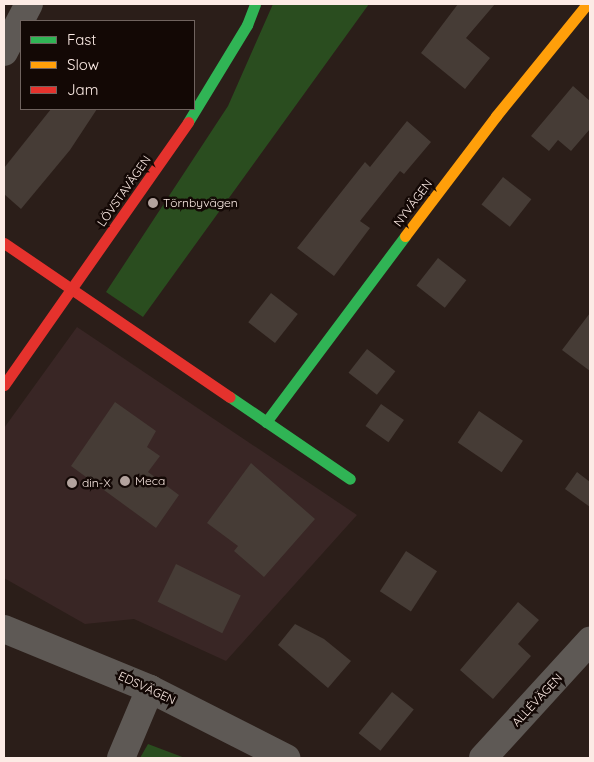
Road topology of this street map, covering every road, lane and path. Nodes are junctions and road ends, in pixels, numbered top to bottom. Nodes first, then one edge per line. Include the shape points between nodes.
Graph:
1 (29, 4) edge
2 (255, 4) edge
3 (587, 4) edge
4 (21, 20) edge
5 (20, 21) edge
6 (4, 52) edge
7 (4, 243) edge
8 (72, 291) junction
9 (4, 385) edge
10 (266, 422) junction
11 (350, 479) dead end
12 (4, 628) edge
13 (590, 641) edge
14 (150, 689) junction
15 (121, 758) edge
16 (286, 758) edge
17 (483, 758) edge

1 - 4 street
2 - 8 street, LÖVSTAVÄGEN via 247,25 191,118
3 - 10 street, NYVÄGEN via 496,116
5 - 6 street
7 - 8 street
8 - 9 street, LÖVSTAVÄGEN
8 - 10 street
10 - 11 street
12 - 14 street, EDSVÄGEN
13 - 17 street, ALLÉVÄGEN
14 - 15 street
14 - 16 street, EDSVÄGEN

